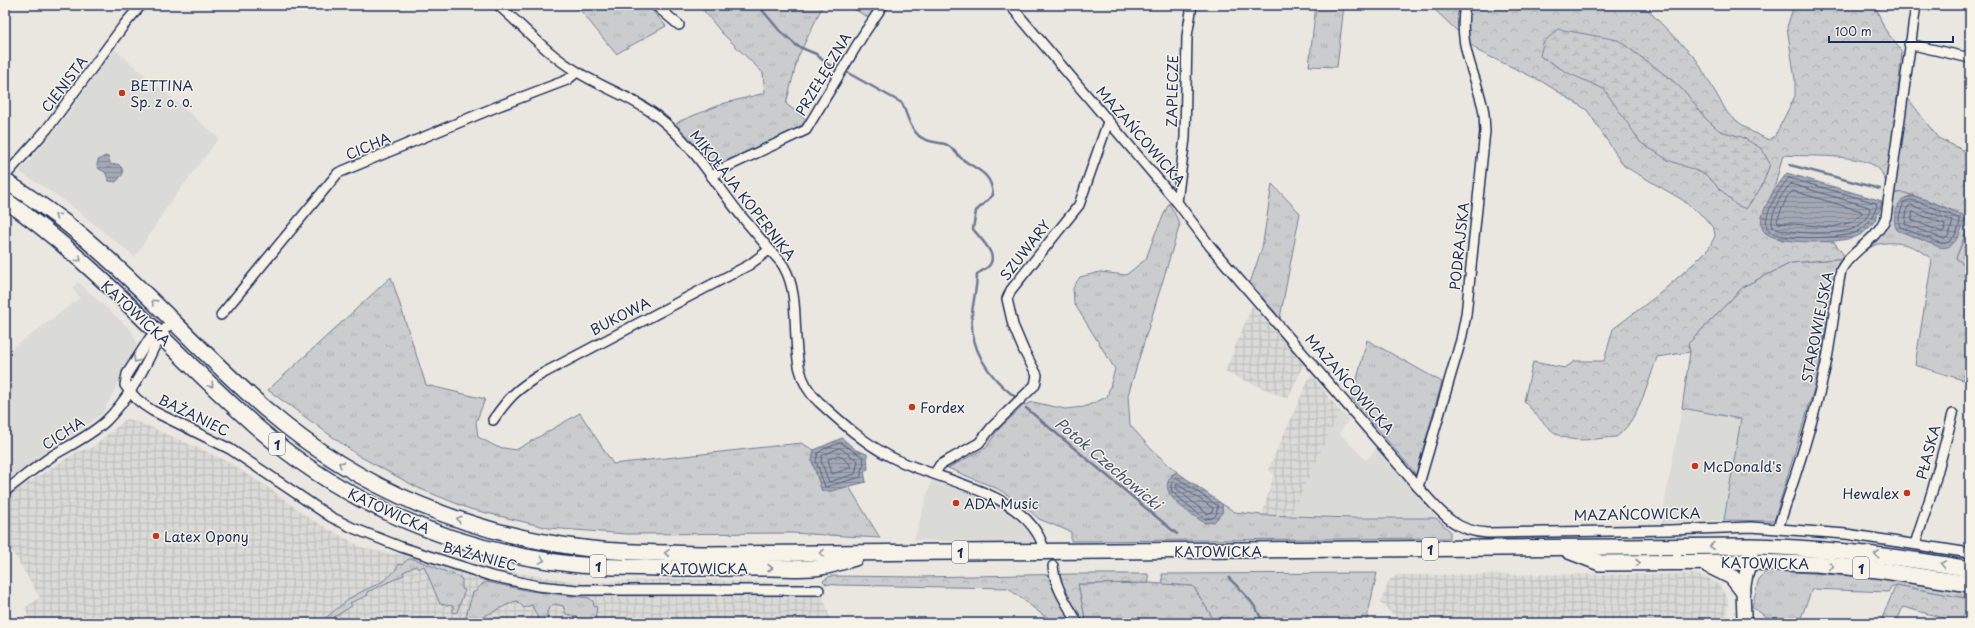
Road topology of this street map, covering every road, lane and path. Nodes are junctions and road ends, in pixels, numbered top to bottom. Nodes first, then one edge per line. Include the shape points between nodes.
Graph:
1 (141, 5) edge
2 (498, 5) edge
3 (655, 5) edge
4 (883, 5) edge
5 (1010, 5) edge
6 (1192, 5) edge
7 (1465, 5) edge
8 (1916, 5) edge
9 (679, 26) dead end
10 (1909, 44) junction
11 (1970, 58) edge
12 (577, 72) junction
13 (1108, 122) junction
14 (5, 176) edge
15 (712, 177) junction
16 (5, 181) edge
17 (5, 200) edge
18 (1178, 202) junction
19 (769, 250) junction
20 (221, 316) dead end
21 (173, 321) junction
22 (160, 334) junction
23 (130, 392) junction
24 (1954, 414) dead end
25 (493, 420) dead end
26 (936, 474) junction
27 (1418, 487) junction
28 (5, 491) edge
29 (1751, 527) junction
30 (1778, 528) junction
31 (1915, 544) junction
32 (1751, 546) junction
33 (1561, 548) junction
34 (1045, 552) junction
35 (875, 553) junction
36 (1970, 553) edge
37 (1750, 562) junction
38 (1702, 563) junction
39 (1053, 566) dead end
40 (1970, 569) edge
41 (1970, 584) edge
42 (819, 590) dead end
43 (1743, 591) junction
44 (1743, 620) edge
45 (1078, 623) edge

1 - 14 street, CIENISTA via 47,129
2 - 12 street, MIKOŁAJA KOPERNIKA via 563,63
3 - 9 street
4 - 15 street, PRZEŁĘCZNA via 806,130 722,169
5 - 13 street, MAZAŃCOWICKA
6 - 18 street, ZAPLECZE via 1187,36 1185,138
7 - 27 street, PODRAJSKA via 1462,19 1464,47 1483,105 1485,131 1466,315
8 - 10 street, STAROWIEJSKA
10 - 11 street
10 - 30 street, STAROWIEJSKA via 1886,217 1876,235 1844,264 1841,270 1819,394
12 - 15 street, MIKOŁAJA KOPERNIKA via 633,100 656,115 684,140
12 - 20 street, CICHA via 567,80 338,173
13 - 18 street, MAZAŃCOWICKA
13 - 26 street, SZUWARY via 1079,205 1011,290 1007,299 1013,325 1036,375 1035,385 979,443 940,465
15 - 19 street, MIKOŁAJA KOPERNIKA
21 -> 16 main road, KATOWICKA / 1 via 81,235
17 -> 22 main road, KATOWICKA / 1 via 66,247
18 - 27 street, MAZAŃCOWICKA via 1210,246
19 - 25 street, BUKOWA via 750,265 540,374 507,399
19 - 26 street, MIKOŁAJA KOPERNIKA via 784,267 791,287 801,378 817,401 868,443 891,457
21 - 22 street, CICHA
35 -> 21 main road, KATOWICKA / 1 via 616,552 543,541 466,522 391,492 310,444 268,412
22 - 23 street, CICHA via 149,362
22 -> 35 main road, KATOWICKA / 1 via 258,429 299,461 362,500 408,522 461,541 549,562 601,566 820,568
23 - 28 street, CICHA via 106,421
23 - 42 street, BAŻANIEC via 153,411 247,458 331,517 401,547 491,576 538,586 577,590
24 - 31 street, PŁASKA
26 - 34 street, MIKOŁAJA KOPERNIKA via 992,496 1014,509 1037,533
27 - 29 street, MAZAŃCOWICKA via 1454,524 1475,532
29 - 30 street
29 - 32 street
30 - 31 street
31 - 36 street
32 -> 33 main road, KATOWICKA / 1
32 - 37 street
40 -> 32 main road, KATOWICKA / 1 via 1877,554
33 - 34 main road, KATOWICKA / 1
33 -> 38 main road, KATOWICKA / 1 via 1600,563
34 - 35 main road, KATOWICKA / 1
37 - 38 main road, KATOWICKA / 1
37 -> 41 main road, KATOWICKA / 1 via 1816,564 1878,570
37 - 43 street
37 - 44 street via 1754,579
38 - 43 main road via 1732,576
39 - 45 street via 1054,578 1060,592
43 - 44 street

